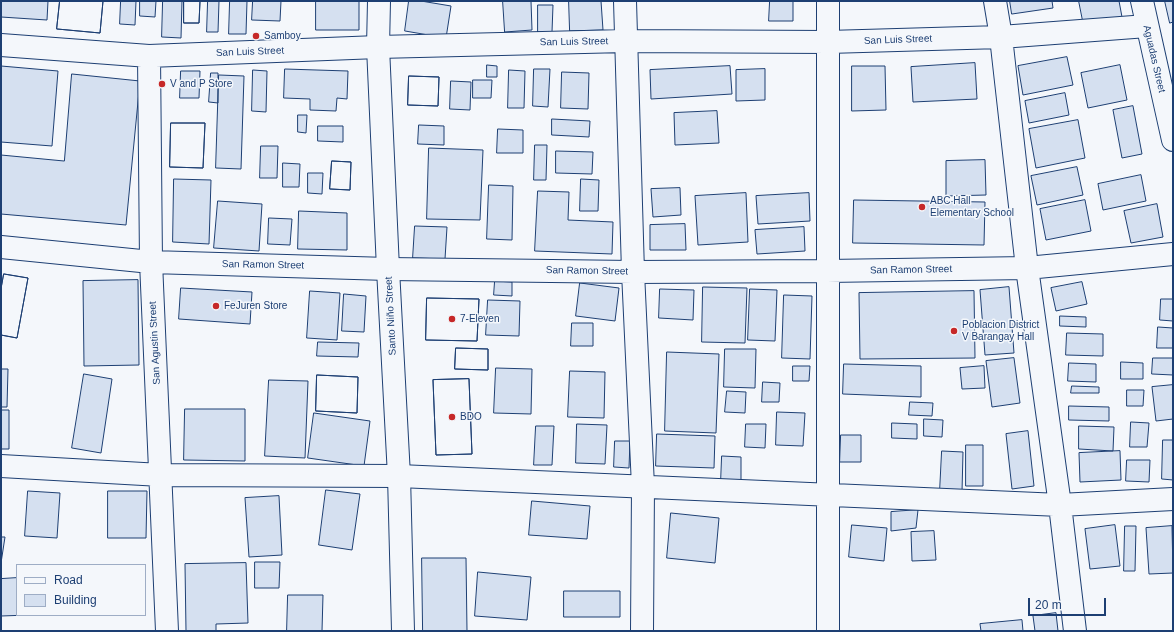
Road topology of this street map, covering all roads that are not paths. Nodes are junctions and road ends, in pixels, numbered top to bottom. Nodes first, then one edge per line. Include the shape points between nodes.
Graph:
1 (379, 1) edge
2 (625, 1) edge
3 (828, 1) edge
4 (995, 1) edge
5 (1142, 1) edge
6 (1147, 26) junction
7 (1000, 37) junction
8 (625, 41) junction
9 (828, 42) junction
10 (1, 45) edge
11 (378, 47) junction
12 (149, 56) junction
13 (1173, 140) edge
14 (1, 247) edge
15 (1173, 254) edge
16 (151, 262) junction
17 (388, 268) junction
18 (1027, 268) junction
19 (633, 272) junction
20 (827, 272) junction
21 (1, 466) edge
22 (160, 475) junction
23 (399, 476) junction
24 (643, 486) junction
25 (827, 495) junction
26 (1173, 499) edge
27 (1060, 505) junction
28 (167, 631) edge
29 (403, 631) edge
30 (642, 631) edge
31 (828, 631) edge
32 (1076, 631) edge

1 - 11 street, Santo Niño Street
2 - 8 street
3 - 9 street
4 - 7 street
5 - 6 street, Aguadas Street
6 - 7 street, San Luis Street
6 - 13 street, Aguadas Street
7 - 9 street, San Luis Street
7 - 18 street
8 - 9 street, San Luis Street
8 - 11 street, San Luis Street
8 - 19 street
9 - 20 street
10 - 12 street, San Luis Street
11 - 12 street, San Luis Street
11 - 17 street, Santo Niño Street
12 - 16 street, San Agustin Street
14 - 16 street, San Ramon Street
15 - 18 street, San Ramon Street
16 - 17 street, San Ramon Street
16 - 22 street, San Agustin Street
17 - 19 street, San Ramon Street
17 - 23 street, Santo Niño Street
18 - 20 street, San Ramon Street
18 - 27 street
19 - 20 street, San Ramon Street
19 - 24 street
20 - 25 street
21 - 22 street
22 - 23 street
22 - 28 street, San Agustin Street
23 - 24 street
23 - 29 street, Santo Niño Street
24 - 25 street
24 - 30 street
25 - 27 street
25 - 31 street
26 - 27 street
27 - 32 street

